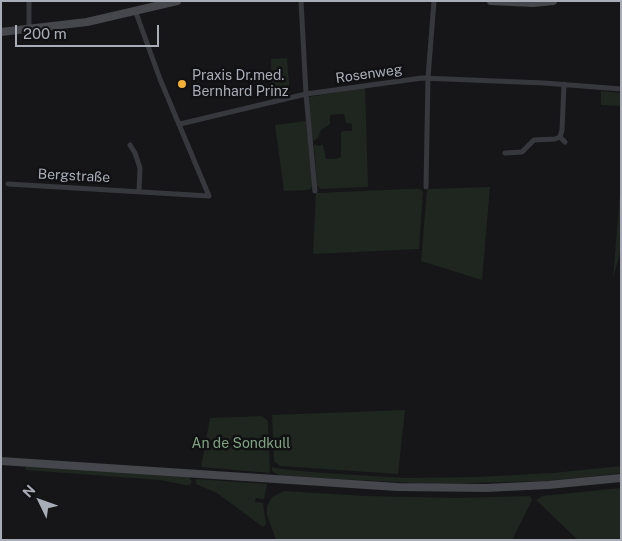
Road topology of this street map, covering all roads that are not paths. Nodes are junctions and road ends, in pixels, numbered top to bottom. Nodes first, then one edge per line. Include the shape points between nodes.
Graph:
1 (29, 1) edge
2 (177, 1) edge
3 (301, 1) edge
4 (434, 1) edge
5 (491, 1) edge
6 (552, 1) edge
7 (134, 10) junction
8 (29, 30) junction
9 (1, 32) edge
10 (428, 78) junction
11 (564, 84) junction
12 (621, 88) edge
13 (306, 94) junction
14 (180, 124) junction
15 (560, 137) junction
16 (565, 142) dead end
17 (130, 145) dead end
18 (505, 153) dead end
19 (8, 184) dead end
20 (426, 187) dead end
21 (315, 190) dead end
22 (139, 191) junction
23 (1, 461) edge
24 (621, 478) edge

1 - 8 street
2 - 7 main road
3 - 13 street
4 - 10 street
5 - 6 main road
7 - 8 main road via 87,22
7 - 14 street
8 - 9 main road
10 - 11 street, Rosenweg
10 - 13 street, Rosenweg
10 - 20 street
11 - 12 street, Rosenweg
11 - 15 street
13 - 14 street, Rosenweg
13 - 21 street
14 - 22 street, Bergstraße via 209,196
15 - 16 street
15 - 18 street via 534,140 522,152
17 - 22 street via 140,168
19 - 22 street, Bergstraße
23 - 24 main road via 397,487 520,486

